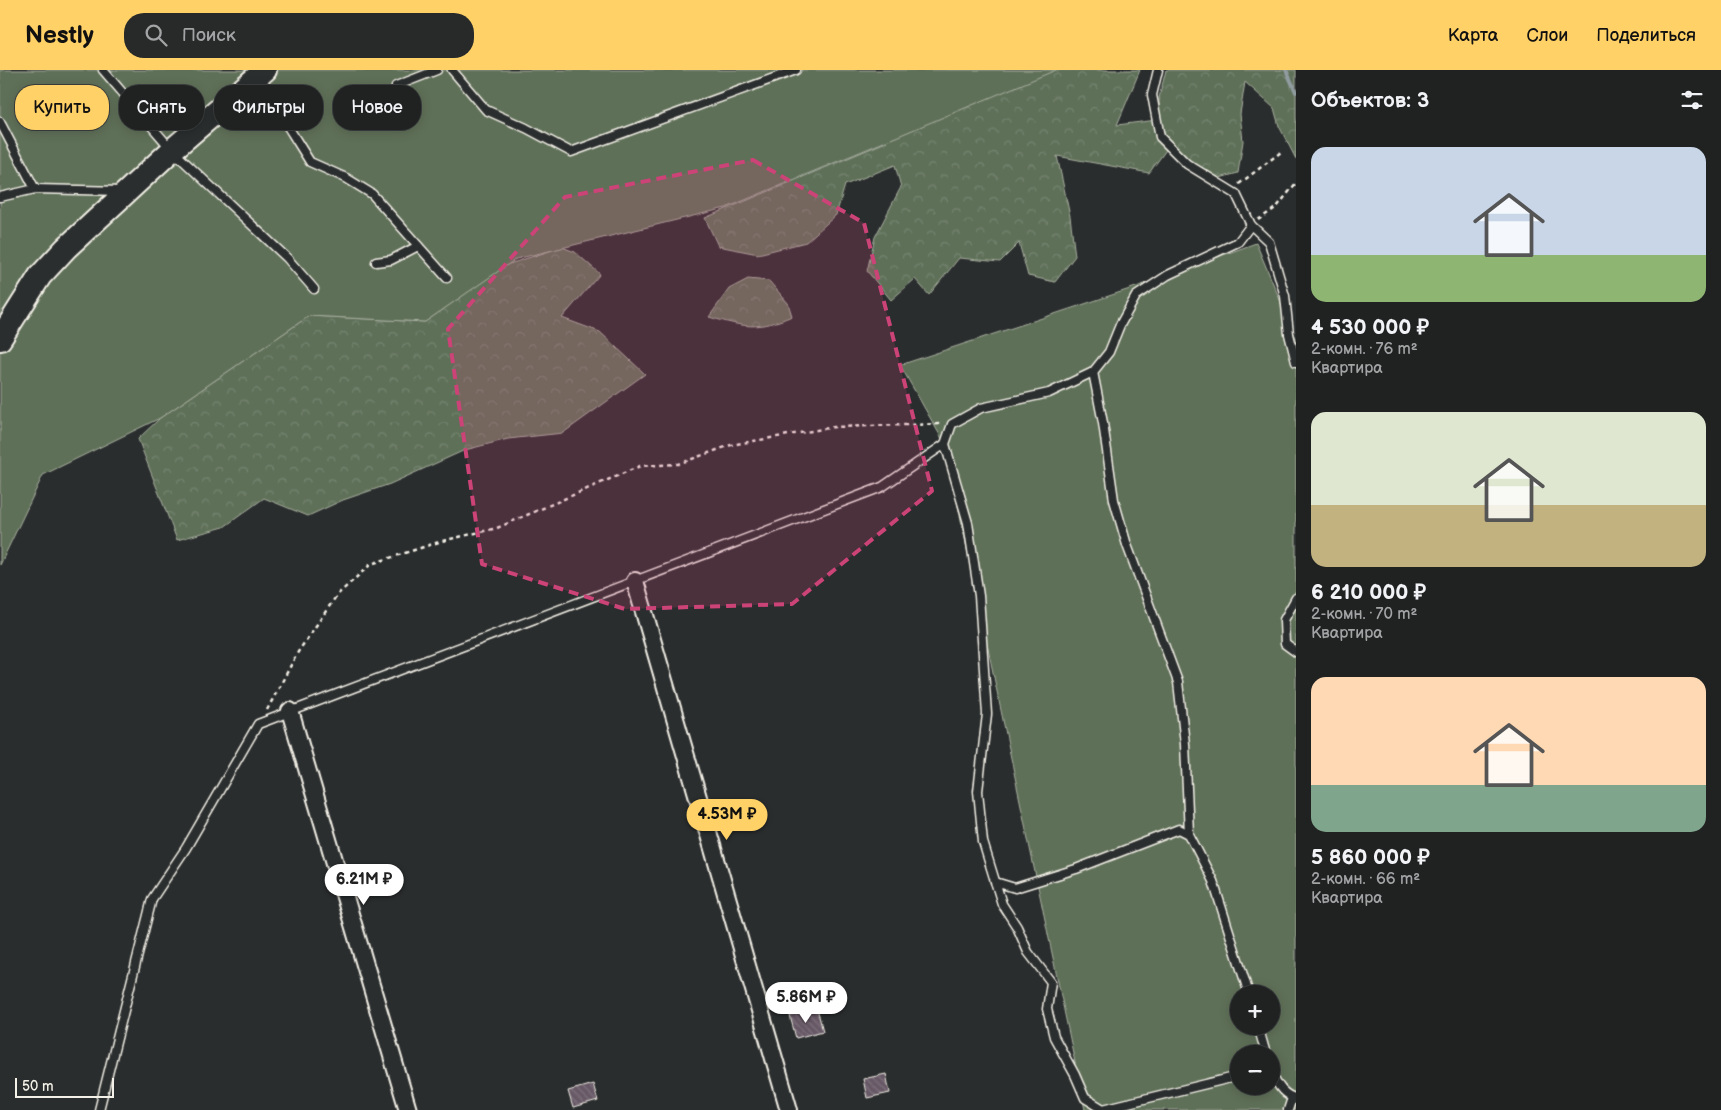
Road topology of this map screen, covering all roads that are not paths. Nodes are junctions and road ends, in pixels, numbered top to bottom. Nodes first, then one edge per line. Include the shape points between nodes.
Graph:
1 (103, 70) edge
2 (437, 70) edge
3 (452, 70) edge
4 (796, 70) edge
5 (1158, 70) edge
6 (259, 75) edge
7 (399, 85) edge
8 (0, 122) edge
9 (172, 150) junction
10 (35, 189) junction
11 (128, 191) junction
12 (0, 197) edge
13 (1251, 224) junction
14 (418, 246) junction
15 (376, 262) dead end
16 (447, 278) dead end
17 (314, 289) dead end
18 (0, 340) edge
19 (1296, 362) edge
20 (1093, 372) junction
21 (945, 444) junction
22 (635, 581) junction
23 (1296, 598) edge
24 (1296, 652) edge
25 (290, 712) junction
26 (1189, 834) junction
27 (996, 882) junction
28 (1246, 985) edge
29 (1230, 1078) edge
30 (1280, 1088) edge
31 (1294, 1098) edge
32 (99, 1110) edge
33 (408, 1110) edge
34 (789, 1110) edge
35 (1288, 1110) edge

1 - 9 lane
2 - 7 lane
3 - 4 lane via 486,110 572,152
5 - 13 lane via 1152,96 1160,137 1187,164 1236,194
6 - 9 street
6 - 14 lane via 310,162 372,194
8 - 10 lane
9 - 11 street
9 - 17 lane via 288,258
10 - 11 lane
10 - 12 lane
11 - 18 street via 47,267
13 - 19 lane via 1269,242 1285,296
13 - 20 lane via 1238,242 1168,275 1136,296 1109,352
14 - 15 lane via 390,260
14 - 16 lane
20 - 21 lane via 1049,393 981,408 952,424
20 - 26 lane via 1114,500 1127,545 1178,682 1185,744
21 - 22 lane via 882,488
21 - 27 lane via 968,523 979,596 987,714 978,791 983,842
22 - 25 lane
22 - 34 street
23 - 24 lane via 1284,620 1285,644
25 - 32 lane via 258,724 186,848 152,899
25 - 33 street
26 - 27 lane via 1179,829 1076,869 1014,888
26 - 28 lane via 1213,881
27 - 29 lane via 1002,904 1028,952 1050,982 1047,1009 1054,1037 1085,1098 1104,1109
30 - 31 lane
31 - 35 lane

